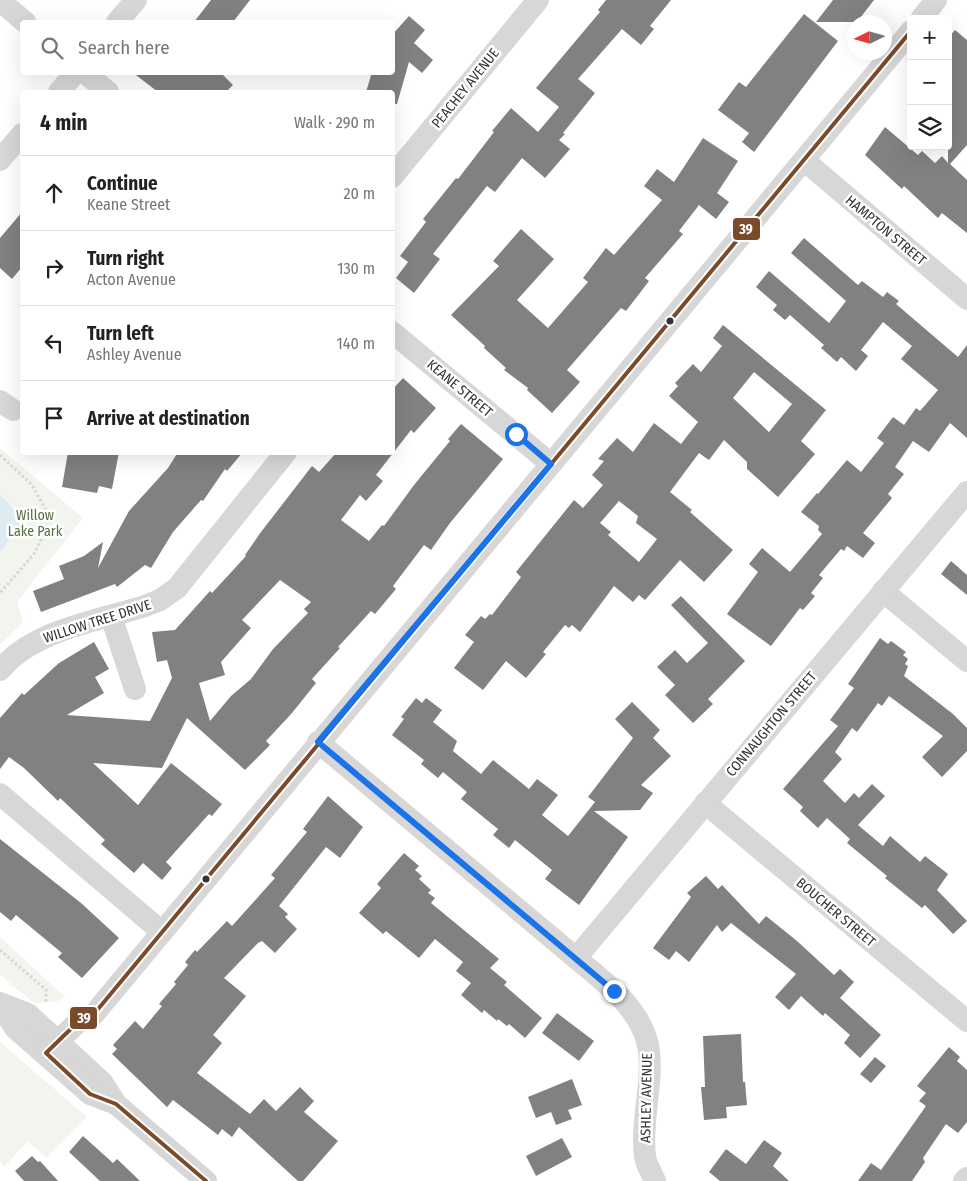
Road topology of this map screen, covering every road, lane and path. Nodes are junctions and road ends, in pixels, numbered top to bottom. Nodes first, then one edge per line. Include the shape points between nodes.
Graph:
1 (136, 0) edge
2 (538, 0) edge
3 (936, 0) edge
4 (0, 1) edge
5 (924, 15) edge
6 (23, 20) edge
7 (119, 20) edge
8 (907, 36) edge
9 (73, 75) edge
10 (88, 75) edge
11 (61, 90) edge
12 (106, 90) edge
13 (20, 136) edge
14 (0, 160) edge
15 (805, 161) junction
16 (395, 173) edge
17 (967, 299) edge
18 (395, 334) edge
19 (0, 455) edge
20 (284, 455) edge
21 (551, 464) junction
22 (967, 492) edge
23 (884, 591) junction
24 (0, 593) edge
25 (112, 616) junction
26 (967, 661) edge
27 (0, 670) edge
28 (135, 689) dead end
29 (318, 742) junction
30 (0, 794) edge
31 (705, 803) junction
32 (162, 932) junction
33 (0, 950) edge
34 (576, 958) junction
35 (0, 1004) edge
36 (46, 1006) dead end
37 (967, 1022) edge
38 (59, 1054) junction
39 (967, 1178) edge
40 (206, 1181) edge
41 (655, 1181) edge
42 (964, 1181) edge

1 - 7 street
2 - 16 street, PEACHEY AVENUE
3 - 5 street
4 - 6 street
8 - 15 street
9 - 11 street
10 - 12 street
13 - 14 street
15 - 17 street, HAMPTON STREET
15 - 21 street
18 - 21 street, KEANE STREET
19 - 24 path via 32,485 51,519 34,554
20 - 25 street, WILLOW TREE DRIVE via 177,588 160,600
21 - 29 street
22 - 23 street, CONNAUGHTON STREET
23 - 26 street
23 - 31 street, CONNAUGHTON STREET
25 - 27 street, WILLOW TREE DRIVE via 38,639 10,658
25 - 28 street
29 - 32 street
29 - 34 street, ASHLEY AVENUE
30 - 32 street
31 - 34 street, CONNAUGHTON STREET
31 - 37 street, BOUCHER STREET
32 - 38 street via 94,1014 92,1028
33 - 36 path via 46,990
34 - 41 street, ASHLEY AVENUE via 634,1013 647,1042 649,1074 644,1124 645,1158
35 - 38 street via 28,1014
38 - 40 street via 102,1082 116,1104
39 - 42 street

